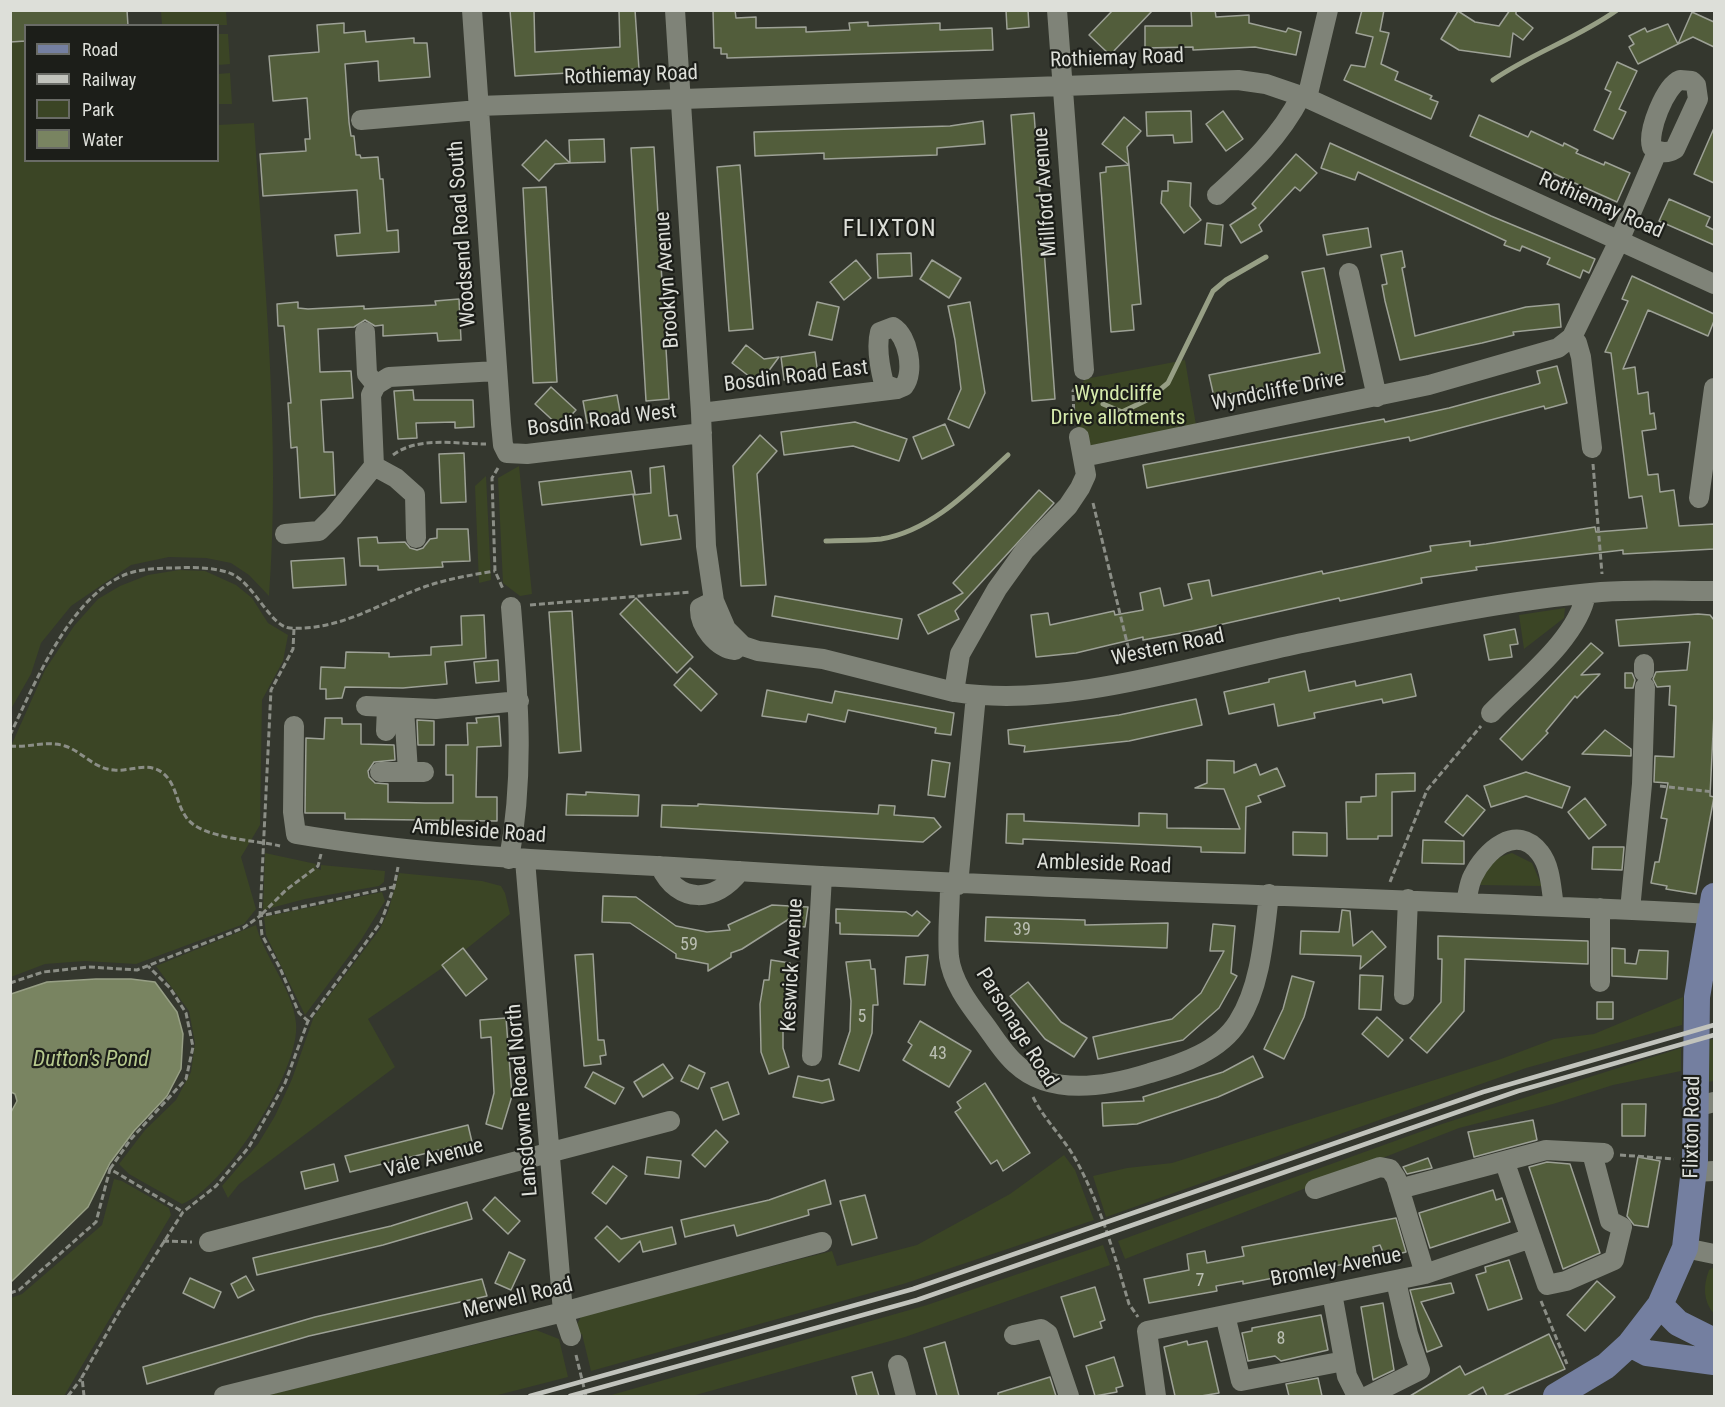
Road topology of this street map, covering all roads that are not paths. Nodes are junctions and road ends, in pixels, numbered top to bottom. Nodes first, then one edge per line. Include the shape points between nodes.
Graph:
1 (472, 10) edge
2 (675, 10) edge
3 (1057, 10) edge
4 (1328, 10) edge
5 (1062, 86) junction
6 (1304, 97) junction
7 (680, 99) junction
8 (479, 108) junction
9 (361, 120) dead end
10 (1657, 152) dead end
11 (1217, 195) dead end
12 (1619, 241) junction
13 (1349, 273) dead end
14 (1714, 284) edge
15 (365, 332) dead end
16 (1572, 337) junction
17 (1084, 370) road end
18 (497, 371) junction
19 (376, 385) junction
20 (1714, 388) edge
21 (897, 389) dead end
22 (1377, 397) junction
23 (701, 413) junction
24 (702, 433) junction
25 (1079, 437) road end
26 (1592, 448) road end
27 (505, 449) joint
28 (1084, 466) junction
29 (377, 468) junction
30 (1699, 498) dead end
31 (285, 534) dead end
32 (416, 538) dead end
33 (706, 546) joint
34 (1714, 591) edge
35 (1595, 593) junction
36 (511, 607) road end
37 (1644, 675) dead end
38 (954, 692) junction
39 (976, 695) junction
40 (519, 701) junction
41 (366, 706) dead end
42 (395, 708) junction
43 (1491, 713) road end
44 (294, 726) dead end
45 (386, 731) dead end
46 (380, 772) dead end
47 (517, 860) junction
48 (660, 866) junction
49 (740, 871) junction
50 (822, 876) junction
51 (954, 885) junction
52 (1269, 894) junction
53 (1408, 899) junction
54 (1466, 902) junction
55 (1713, 905) edge
56 (1554, 906) junction
57 (1600, 908) junction
58 (1630, 910) junction
59 (1600, 982) dead end
60 (1404, 995) dead end
61 (812, 1056) dead end
62 (1705, 1104) edge
63 (670, 1121) dead end
64 (552, 1153) junction
65 (1505, 1163) junction
66 (1701, 1168) edge
67 (1315, 1190) dead end
68 (1400, 1190) junction
69 (1532, 1238) junction
70 (209, 1242) road end
71 (822, 1242) dead end
72 (1685, 1248) junction
73 (1714, 1254) edge
74 (1425, 1274) junction
75 (1396, 1281) junction
76 (1332, 1293) junction
77 (1660, 1305) junction
78 (563, 1312) junction
79 (1225, 1315) junction
80 (1014, 1335) dead end
81 (571, 1336) road end
82 (1714, 1341) edge
83 (1630, 1344) junction
84 (1344, 1361) junction
85 (1714, 1362) edge
86 (898, 1365) dead end
87 (1566, 1391) edge
88 (224, 1396) edge
89 (906, 1396) edge
90 (1069, 1396) edge
91 (1156, 1396) edge
92 (1357, 1396) edge
93 (1368, 1396) edge

1 - 8 street, Woodsend Road South
2 - 7 street, Brooklyn Avenue
3 - 5 street, Millford Avenue
4 - 6 street
5 - 6 street, Rothiemay Road via 1238,80 1266,84
5 - 7 street, Rothiemay Road
5 - 17 street, Millford Avenue
6 - 11 street via 1270,144
6 - 12 street, Rothiemay Road
7 - 8 street, Rothiemay Road
7 - 23 street, Brooklyn Avenue
8 - 9 street, Rothiemay Road
8 - 18 street, Woodsend Road South
10 - 12 street
12 - 14 street, Rothiemay Road
12 - 16 street
13 - 22 street, Wyndcliffe Drive
15 - 19 street via 367,374
16 - 22 street, Wyndcliffe Drive via 1558,348
16 - 26 street via 1581,357
18 - 19 street via 389,377
18 - 27 street, Woodsend Road South
19 - 29 street via 371,395
20 - 30 street
21 - 23 street, Bosdin Road East
22 - 28 street, Wyndcliffe Drive
23 - 24 street, Brooklyn Avenue
24 - 27 street, Bosdin Road West via 527,454
24 - 33 street, Brooklyn Avenue
25 - 28 street
28 - 38 street via 1068,506 1025,550 997,589 960,654
29 - 31 street via 319,531
29 - 32 street via 415,495
33 - 38 street, Western Road via 713,596 726,629 741,644 759,651 823,659
34 - 35 street, Western Road
35 - 39 street, Western Road via 1429,618 1136,681 1031,695
35 - 43 street via 1567,635
36 - 40 street
37 - 58 street via 1642,784
38 - 39 street, Western Road
39 - 51 street, Parsonage Road
40 - 42 street
40 - 47 street
41 - 42 street
42 - 45 street
42 - 46 street via 416,772
44 - 47 street, Ambleside Road via 296,834 400,859
47 - 48 street, Ambleside Road
47 - 64 street, Lansdowne Road North
48 - 49 street, Ambleside Road
48 - 49 street via 675,887 699,896 720,891
49 - 50 street, Ambleside Road
50 - 51 street, Ambleside Road
50 - 61 street, Keswick Avenue
51 - 52 street, Ambleside Road
51 - 52 street, Parsonage Road via 950,958 956,980 969,1003 1016,1065 1050,1082 1069,1086 1133,1078 1175,1066 1223,1041 1238,1023 1256,977
52 - 53 street, Ambleside Road
53 - 54 street, Ambleside Road
53 - 60 street
54 - 56 street, Ambleside Road
54 - 56 street via 1473,876 1495,846 1514,839 1525,841 1541,854 1550,876
55 - 58 street, Ambleside Road
55 - 62 main road, Flixton Road via 1697,997 1694,1071
56 - 57 street, Ambleside Road
57 - 58 street, Ambleside Road
57 - 59 street
62 - 66 main road, Flixton Road
63 - 64 street, Vale Avenue
64 - 70 street, Vale Avenue
64 - 78 street, Lansdowne Road North
65 - 68 street
65 - 69 street
65 - 69 street via 1546,1150 1598,1153 1610,1221 1622,1227 1614,1260 1547,1285
66 - 72 main road, Flixton Road
67 - 68 street via 1380,1167 1390,1169
68 - 74 street
69 - 74 street, Bromley Avenue
71 - 78 street, Merwell Road
72 - 73 street
72 - 77 main road, Flixton Road
74 - 75 street, Bromley Avenue
75 - 76 street, Bromley Avenue
75 - 93 street via 1420,1370
76 - 79 street, Bromley Avenue
76 - 84 street
77 - 82 main road via 1678,1323
77 - 83 main road, Flixton Road
78 - 81 street, Lansdowne Road North
78 - 88 street, Merwell Road
79 - 84 street via 1241,1381
79 - 91 street, Bromley Avenue via 1147,1331
80 - 90 street via 1041,1329 1048,1334
83 - 85 main road via 1647,1353
83 - 87 main road, Flixton Road via 1606,1366
84 - 92 street
86 - 89 street

